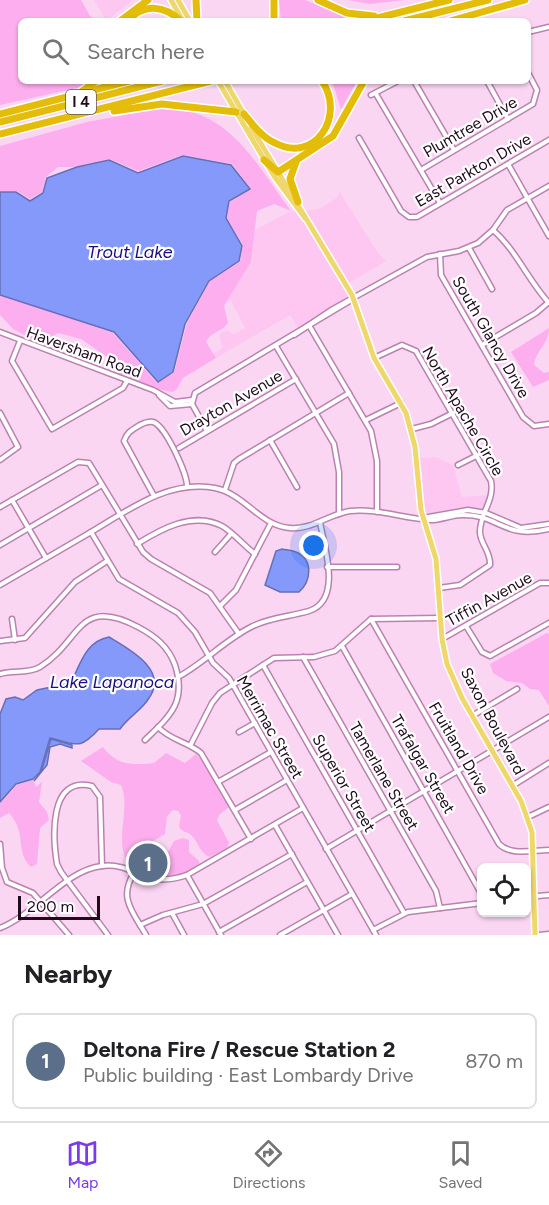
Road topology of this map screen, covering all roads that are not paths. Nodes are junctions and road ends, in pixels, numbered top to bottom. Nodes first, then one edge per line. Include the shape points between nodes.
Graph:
1 (148, 0) edge
2 (171, 0) edge
3 (178, 0) edge
4 (196, 0) edge
5 (274, 0) edge
6 (318, 0) edge
7 (449, 0) edge
8 (488, 0) edge
9 (525, 0) edge
10 (391, 15) junction
11 (124, 18) edge
12 (132, 18) edge
13 (178, 18) edge
14 (180, 18) edge
15 (188, 18) edge
16 (197, 18) edge
17 (274, 18) edge
18 (378, 18) edge
19 (416, 18) edge
20 (461, 18) edge
21 (548, 28) edge
22 (531, 31) edge
23 (531, 79) edge
24 (92, 84) edge
25 (117, 84) edge
26 (150, 84) edge
27 (199, 84) edge
28 (223, 84) edge
29 (323, 84) edge
30 (362, 84) edge
31 (392, 84) edge
32 (416, 84) edge
33 (489, 84) edge
34 (62, 98) junction
35 (88, 113) junction
36 (240, 113) junction
37 (0, 114) edge
38 (508, 119) junction
39 (0, 122) edge
40 (0, 134) edge
41 (359, 138) dead end
42 (549, 140) edge
43 (454, 150) junction
44 (264, 160) junction
45 (299, 160) junction
46 (508, 164) junction
47 (421, 170) junction
48 (278, 172) junction
49 (549, 186) edge
50 (528, 198) junction
51 (298, 202) junction
52 (440, 203) junction
53 (308, 222) junction
54 (493, 230) junction
55 (549, 236) edge
56 (469, 248) junction
57 (440, 254) junction
58 (492, 289) dead end
59 (354, 298) junction
60 (549, 303) edge
61 (308, 326) junction
62 (0, 332) edge
63 (20, 341) junction
64 (482, 345) junction
65 (276, 346) junction
66 (374, 358) junction
67 (296, 379) junction
68 (127, 381) junction
69 (349, 393) junction
70 (192, 400) junction
71 (401, 402) junction
72 (0, 413) edge
73 (315, 413) junction
74 (453, 413) junction
75 (366, 420) junction
76 (549, 424) edge
77 (412, 429) junction
78 (207, 431) junction
79 (270, 440) junction
80 (179, 448) dead end
81 (478, 456) junction
82 (0, 460) edge
83 (458, 465) dead end
84 (102, 486) junction
85 (187, 487) junction
86 (297, 487) dead end
87 (225, 490) junction
88 (154, 496) junction
89 (12, 500) junction
90 (0, 507) edge
91 (377, 512) junction
92 (339, 514) junction
93 (119, 515) junction
94 (485, 516) junction
95 (423, 518) junction
96 (320, 522) junction
97 (270, 523) junction
98 (549, 524) edge
99 (549, 528) edge
100 (29, 529) junction
101 (91, 532) junction
102 (231, 534) junction
103 (137, 544) junction
104 (0, 545) edge
105 (215, 552) dead end
106 (255, 554) junction
107 (46, 558) junction
108 (107, 561) junction
109 (327, 567) junction
110 (396, 567) dead end
111 (548, 583) edge
112 (0, 585) edge
113 (439, 588) junction
114 (221, 605) junction
115 (371, 618) junction
116 (440, 618) junction
117 (12, 619) dead end
118 (549, 623) edge
119 (466, 626) junction
120 (239, 634) junction
121 (442, 639) junction
122 (15, 640) junction
123 (0, 641) edge
124 (342, 646) junction
125 (208, 656) junction
126 (303, 657) junction
127 (263, 665) junction
128 (0, 674) edge
129 (178, 677) junction
130 (234, 686) junction
131 (518, 689) dead end
132 (472, 716) junction
133 (549, 717) edge
134 (255, 723) junction
135 (158, 727) junction
136 (239, 732) dead end
137 (145, 740) dead end
138 (191, 744) junction
139 (492, 751) junction
140 (272, 752) junction
141 (549, 763) edge
142 (458, 771) junction
143 (287, 780) junction
144 (219, 782) junction
145 (512, 786) junction
146 (424, 791) junction
147 (549, 807) edge
148 (303, 808) junction
149 (235, 810) junction
150 (390, 811) junction
151 (528, 817) junction
152 (275, 825) junction
153 (357, 831) junction
154 (251, 839) junction
155 (0, 844) edge
156 (326, 849) junction
157 (534, 850) junction
158 (549, 850) edge
159 (292, 854) junction
160 (102, 866) junction
161 (1, 868) edge
162 (134, 873) junction
163 (187, 875) junction
164 (67, 880) junction
165 (307, 882) junction
166 (531, 885) edge
167 (477, 886) edge
168 (352, 894) junction
169 (549, 895) edge
170 (531, 897) edge
171 (531, 902) edge
172 (42, 903) junction
173 (204, 904) junction
174 (477, 904) edge
175 (440, 908) junction
176 (323, 910) junction
177 (172, 913) junction
178 (404, 913) junction
179 (140, 925) junction
180 (0, 928) edge
181 (220, 933) edge
182 (375, 933) edge
183 (549, 934) edge
184 (69, 935) edge
185 (108, 935) edge
186 (146, 935) edge
187 (184, 935) edge
188 (280, 935) edge
189 (338, 935) edge
190 (537, 935) edge

1 - 11 highway
2 - 14 main road
3 - 15 main road
4 - 16 highway
5 - 17 highway
6 - 10 highway via 347,13
7 - 10 highway
8 - 19 highway
9 - 20 highway
10 - 18 highway
12 - 13 highway via 154,8
21 - 22 street
23 - 38 street, Plumtree Drive via 537,90 536,99
24 - 34 highway
25 - 34 highway
26 - 39 highway, I 4
27 - 35 highway, I 4
28 - 36 main road, Saxon Boulevard
29 - 36 highway via 332,103 332,115 324,132 302,147 274,143
30 - 45 highway via 333,136
31 - 47 street via 374,94
32 - 43 street
33 - 38 street
34 - 37 highway
35 - 36 highway via 162,104
35 - 40 highway, I 4
36 - 44 main road, Saxon Boulevard
36 - 48 main road, Saxon Boulevard
38 - 43 street, Plumtree Drive
41 - 52 street, East Parkton Drive via 401,212 417,217
42 - 46 street, East Parkton Drive
43 - 47 street, Plumtree Drive
44 - 48 highway
44 - 53 main road, Saxon Boulevard
45 - 48 highway
45 - 51 highway via 290,179
46 - 50 street
46 - 52 street, East Parkton Drive
47 - 52 street
48 - 51 main road, Saxon Boulevard
49 - 50 street
50 - 54 street via 502,214
50 - 55 street
51 - 53 main road, Saxon Boulevard
53 - 59 main road, Saxon Boulevard
54 - 56 street
54 - 60 street via 510,246
56 - 57 street
56 - 58 street
57 - 59 street via 427,257
57 - 64 street, South Glancy Drive via 441,275
59 - 61 street
59 - 66 main road, Saxon Boulevard
60 - 64 street
61 - 65 street
61 - 69 street
62 - 63 street, Haversham Road
63 - 68 street, Haversham Road
63 - 68 street via 12,361 52,429 123,388
64 - 76 street, South Glancy Drive via 523,417 534,426
65 - 67 street
65 - 70 street via 198,390
66 - 71 main road, Saxon Boulevard
66 - 74 street, North Apache Circle via 408,345 416,351
67 - 73 street
67 - 78 street, Drayton Avenue
68 - 70 street, Haversham Road via 175,402
69 - 73 street
69 - 75 street
70 - 78 street
71 - 75 street
71 - 77 main road, Saxon Boulevard
72 - 82 street via 18,447
73 - 79 street
73 - 92 street via 338,456
74 - 77 street
74 - 81 street, North Apache Circle
75 - 91 street via 377,461
77 - 95 main road, Saxon Boulevard
78 - 80 street, Drayton Avenue
79 - 86 street
79 - 87 street via 234,463
81 - 83 street
81 - 94 street, North Apache Circle via 492,487
84 - 89 street via 84,461
84 - 93 street
84 - 100 street
85 - 87 street
85 - 88 street
85 - 88 street via 185,471 160,427 146,422 129,431 125,446
87 - 97 street
88 - 93 street
89 - 90 street
89 - 100 street
91 - 92 street
91 - 95 street
92 - 96 street
93 - 101 street
93 - 103 street
94 - 95 street via 454,510
94 - 98 street via 521,528
94 - 99 street via 519,532
94 - 113 street, North Apache Circle via 480,535 490,559 486,569 460,585
95 - 113 main road, Saxon Boulevard via 436,559
96 - 97 street via 292,529
96 - 109 street
97 - 106 street
100 - 104 street
100 - 107 street
101 - 107 street
101 - 108 street, Merrimac Street
102 - 103 street via 214,523 198,521 175,524
102 - 105 street
102 - 106 street
103 - 114 street via 151,559 196,584
106 - 114 street via 236,590
107 - 112 street
108 - 122 street via 75,582 33,632
108 - 125 street, Merrimac Street via 125,583 178,613 195,632
109 - 110 street
109 - 120 street via 328,590 318,606 269,619
111 - 119 street, Tiffin Avenue via 534,586
113 - 116 main road, Saxon Boulevard
114 - 120 street
115 - 116 street
115 - 124 street
115 - 142 street, Fruitland Drive
116 - 121 main road, Saxon Boulevard
117 - 122 street
118 - 119 street via 490,656 482,652
119 - 121 street, Tiffin Avenue
120 - 125 street
121 - 132 main road, Saxon Boulevard via 453,681
122 - 123 street
124 - 126 street via 323,656
124 - 146 street, Trafalgar Street
125 - 129 street
125 - 130 street, Merrimac Street
126 - 127 street via 282,656
126 - 150 street, Tamerlane Street
127 - 130 street
127 - 153 street, Superior Street
128 - 129 street via 40,667 84,623 102,616 121,618 154,636 173,659
129 - 135 street via 180,693 176,706
130 - 134 street, Merrimac Street
130 - 138 street via 220,693 212,703
131 - 132 street
132 - 139 main road, Saxon Boulevard
133 - 139 street
134 - 136 street
134 - 140 street, Merrimac Street
135 - 137 street
135 - 138 street
138 - 144 street
139 - 142 street
139 - 145 main road, Saxon Boulevard
140 - 143 street, Merrimac Street
140 - 144 street
141 - 145 street
142 - 146 street
142 - 157 street, Fruitland Drive via 502,847
143 - 148 street, Merrimac Street
143 - 149 street
144 - 149 street
145 - 151 main road, Saxon Boulevard
146 - 150 street
146 - 167 street, Trafalgar Street
147 - 151 street
148 - 152 street
148 - 156 street, Merrimac Street
149 - 154 street
150 - 153 street
150 - 175 street, Tamerlane Street via 436,891
151 - 157 main road, Saxon Boulevard
152 - 154 street
152 - 159 street
153 - 156 street
153 - 178 street, Superior Street
154 - 163 street
155 - 161 street
156 - 168 street, Merrimac Street
157 - 158 street, Fruitland Drive
157 - 166 main road, Saxon Boulevard
159 - 165 street
159 - 173 street
160 - 162 street
160 - 164 street via 83,870
160 - 164 street via 99,795 92,786 78,786 60,798 55,812 57,864
161 - 172 street via 8,882 33,892
162 - 163 street via 163,881
162 - 179 street via 126,897
163 - 173 street
164 - 172 street
164 - 185 street
165 - 176 street
165 - 181 street
168 - 176 street
168 - 182 street, Merrimac Street
169 - 170 street
171 - 190 main road, Saxon Boulevard
172 - 180 street
172 - 184 street
173 - 177 street
173 - 181 street
174 - 175 street
175 - 178 street
176 - 188 street
176 - 189 street
177 - 179 street
177 - 187 street
178 - 182 street
179 - 186 street
183 - 190 street

